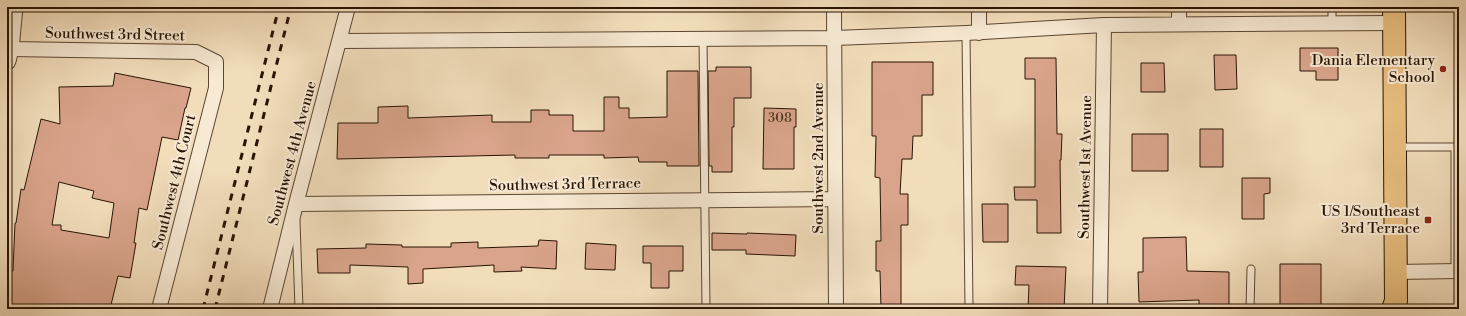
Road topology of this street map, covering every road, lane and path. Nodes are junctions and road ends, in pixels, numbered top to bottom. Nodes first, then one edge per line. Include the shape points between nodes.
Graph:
1 (14, 7) edge
2 (348, 7) edge
3 (834, 7) edge
4 (979, 7) edge
5 (1179, 7) edge
6 (1332, 7) edge
7 (1394, 15) edge
8 (1332, 23) junction
9 (1179, 24) junction
10 (1104, 25) junction
11 (973, 33) junction
12 (703, 38) junction
13 (834, 38) junction
14 (339, 41) junction
15 (9, 55) edge
16 (216, 62) joint
17 (1395, 147) junction
18 (835, 198) junction
19 (704, 200) junction
20 (296, 204) junction
21 (1251, 269) dead end
22 (1457, 271) edge
23 (1396, 272) junction
24 (1396, 306) edge
25 (159, 309) edge
26 (270, 309) edge
27 (299, 309) edge
28 (706, 309) edge
29 (836, 309) edge
30 (969, 309) edge
31 (1100, 309) edge
32 (1250, 309) edge

1 - 15 street
2 - 14 street, Southwest 4th Avenue
3 - 13 street, Southwest 2nd Avenue
4 - 11 street
5 - 9 street
6 - 8 lane
7 - 8 street
7 - 17 main road
8 - 9 street
9 - 10 street
10 - 11 street
10 - 31 street, Southwest 1st Avenue
11 - 13 street
11 - 30 lane
12 - 13 street
12 - 14 street
12 - 19 lane
13 - 18 street, Southwest 2nd Avenue
14 - 20 street, Southwest 4th Avenue
15 - 16 street, Southwest 3rd Street via 196,52
16 - 25 street, Southwest 4th Court via 216,88
17 - 22 lane via 1455,147
17 - 23 main road
18 - 19 street, Southwest 3rd Terrace
18 - 29 street, Southwest 2nd Avenue
19 - 20 street, Southwest 3rd Terrace
19 - 28 lane
20 - 26 street, Southwest 4th Avenue
20 - 27 lane
21 - 32 lane
22 - 23 street
23 - 24 main road

